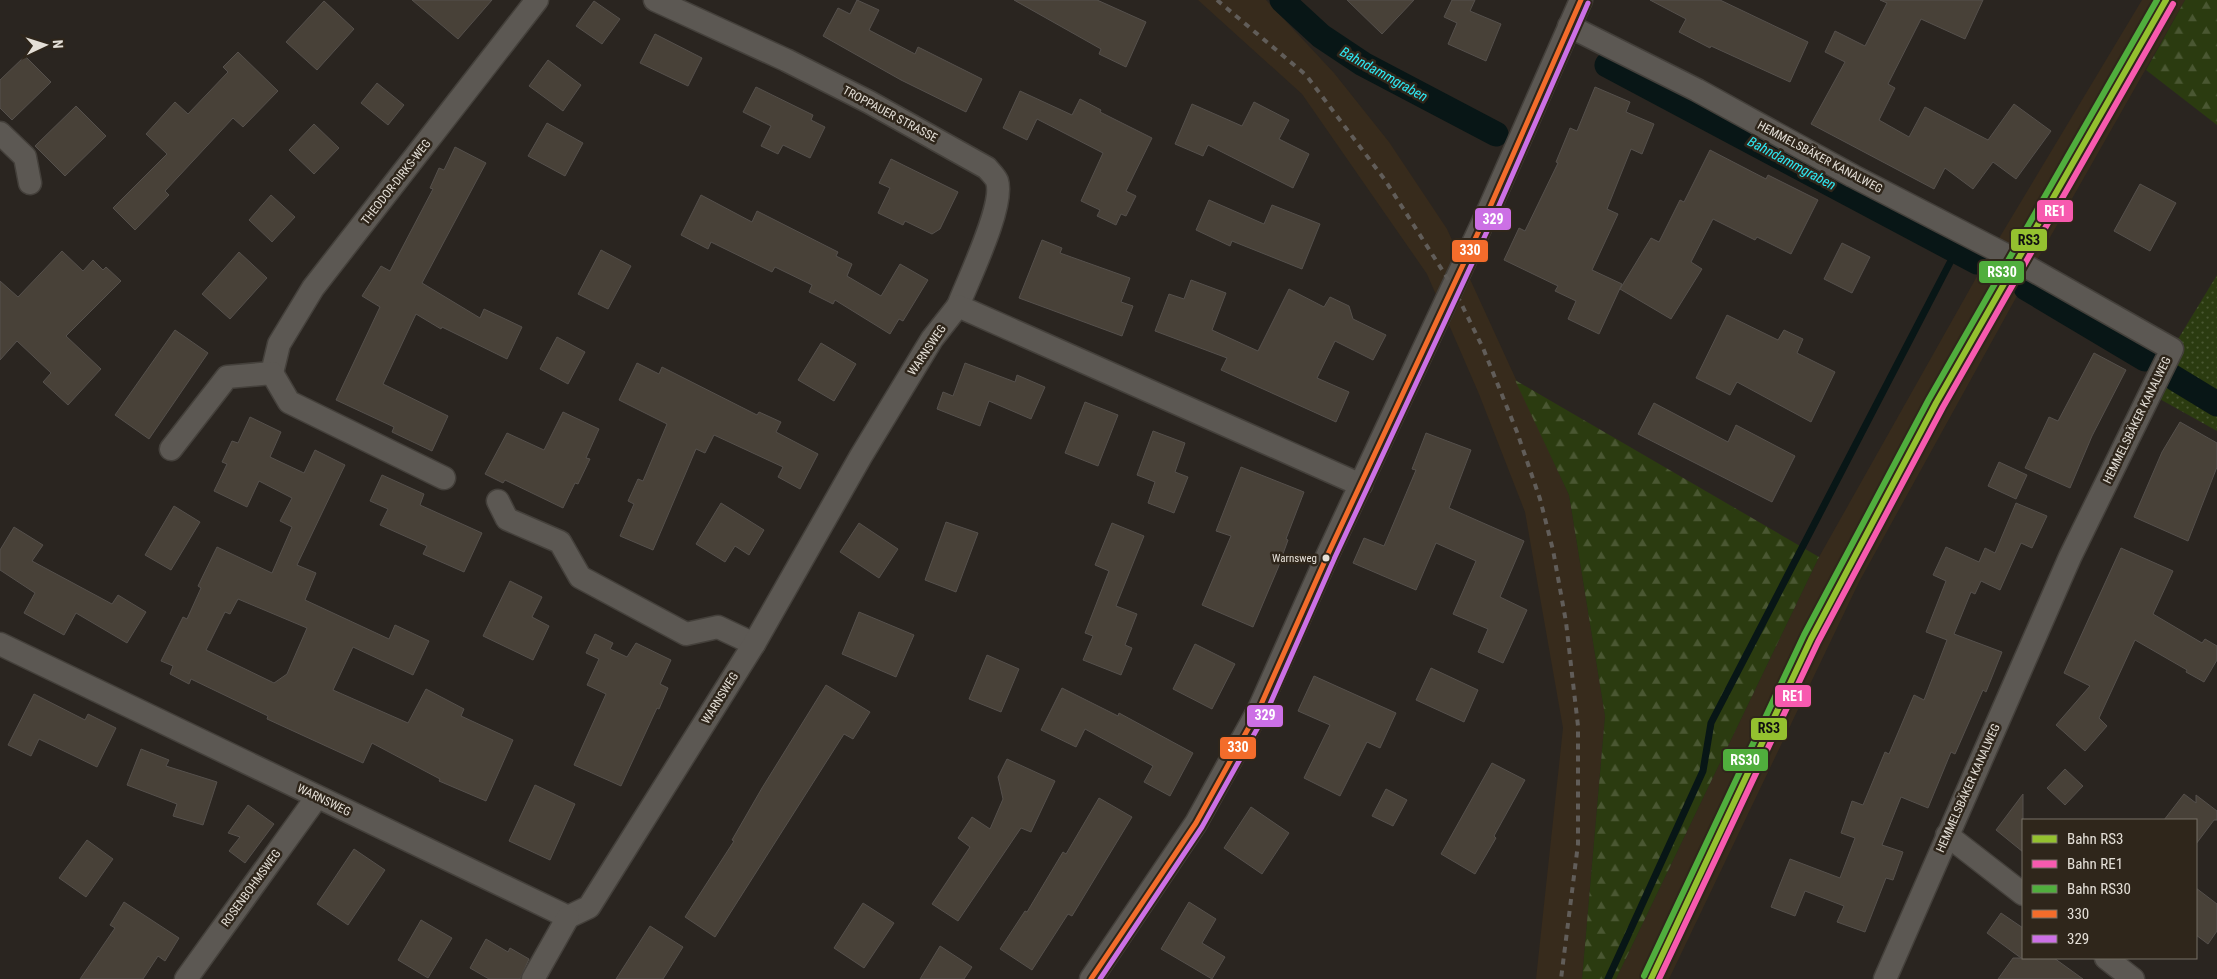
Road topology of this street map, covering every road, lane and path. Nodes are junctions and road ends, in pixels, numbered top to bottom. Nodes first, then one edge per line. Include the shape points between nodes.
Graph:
1 (538, 0) edge
2 (655, 0) edge
3 (1582, 0) edge
4 (1569, 26) junction
5 (0, 134) edge
6 (30, 183) dead end
7 (958, 306) junction
8 (272, 374) junction
9 (171, 449) dead end
10 (444, 478) dead end
11 (1361, 485) junction
12 (498, 501) dead end
13 (0, 644) edge
14 (754, 644) junction
15 (317, 797) junction
16 (1947, 835) junction
17 (2022, 893) edge
18 (568, 917) junction
19 (2107, 959) edge
20 (186, 979) edge
21 (533, 979) edge
22 (1091, 979) edge
23 (1885, 979) edge
24 (2133, 979) edge

1 - 8 street, THEODOR-DIRKS-WEG via 314,288 280,344
2 - 7 street, TROPPAUER STRASSE via 872,103 987,168 997,180 995,212
3 - 4 street
4 - 11 street via 1490,207
4 - 16 street, HEMMELSBÄKER KANALWEG via 2006,255 2172,349 2070,558
5 - 6 street via 24,157
7 - 11 street
7 - 14 street, WARNSWEG via 932,339 860,456
8 - 9 street via 227,377
8 - 10 street via 289,402
11 - 22 street via 1246,734 1196,823
12 - 14 street via 507,519 560,542 580,577 686,634 718,627
13 - 15 street, WARNSWEG
14 - 18 street, WARNSWEG via 589,907
15 - 18 street, WARNSWEG
15 - 20 street, ROSENBOHMSWEG
16 - 17 street
16 - 23 street, HEMMELSBÄKER KANALWEG
18 - 21 street
19 - 24 street

